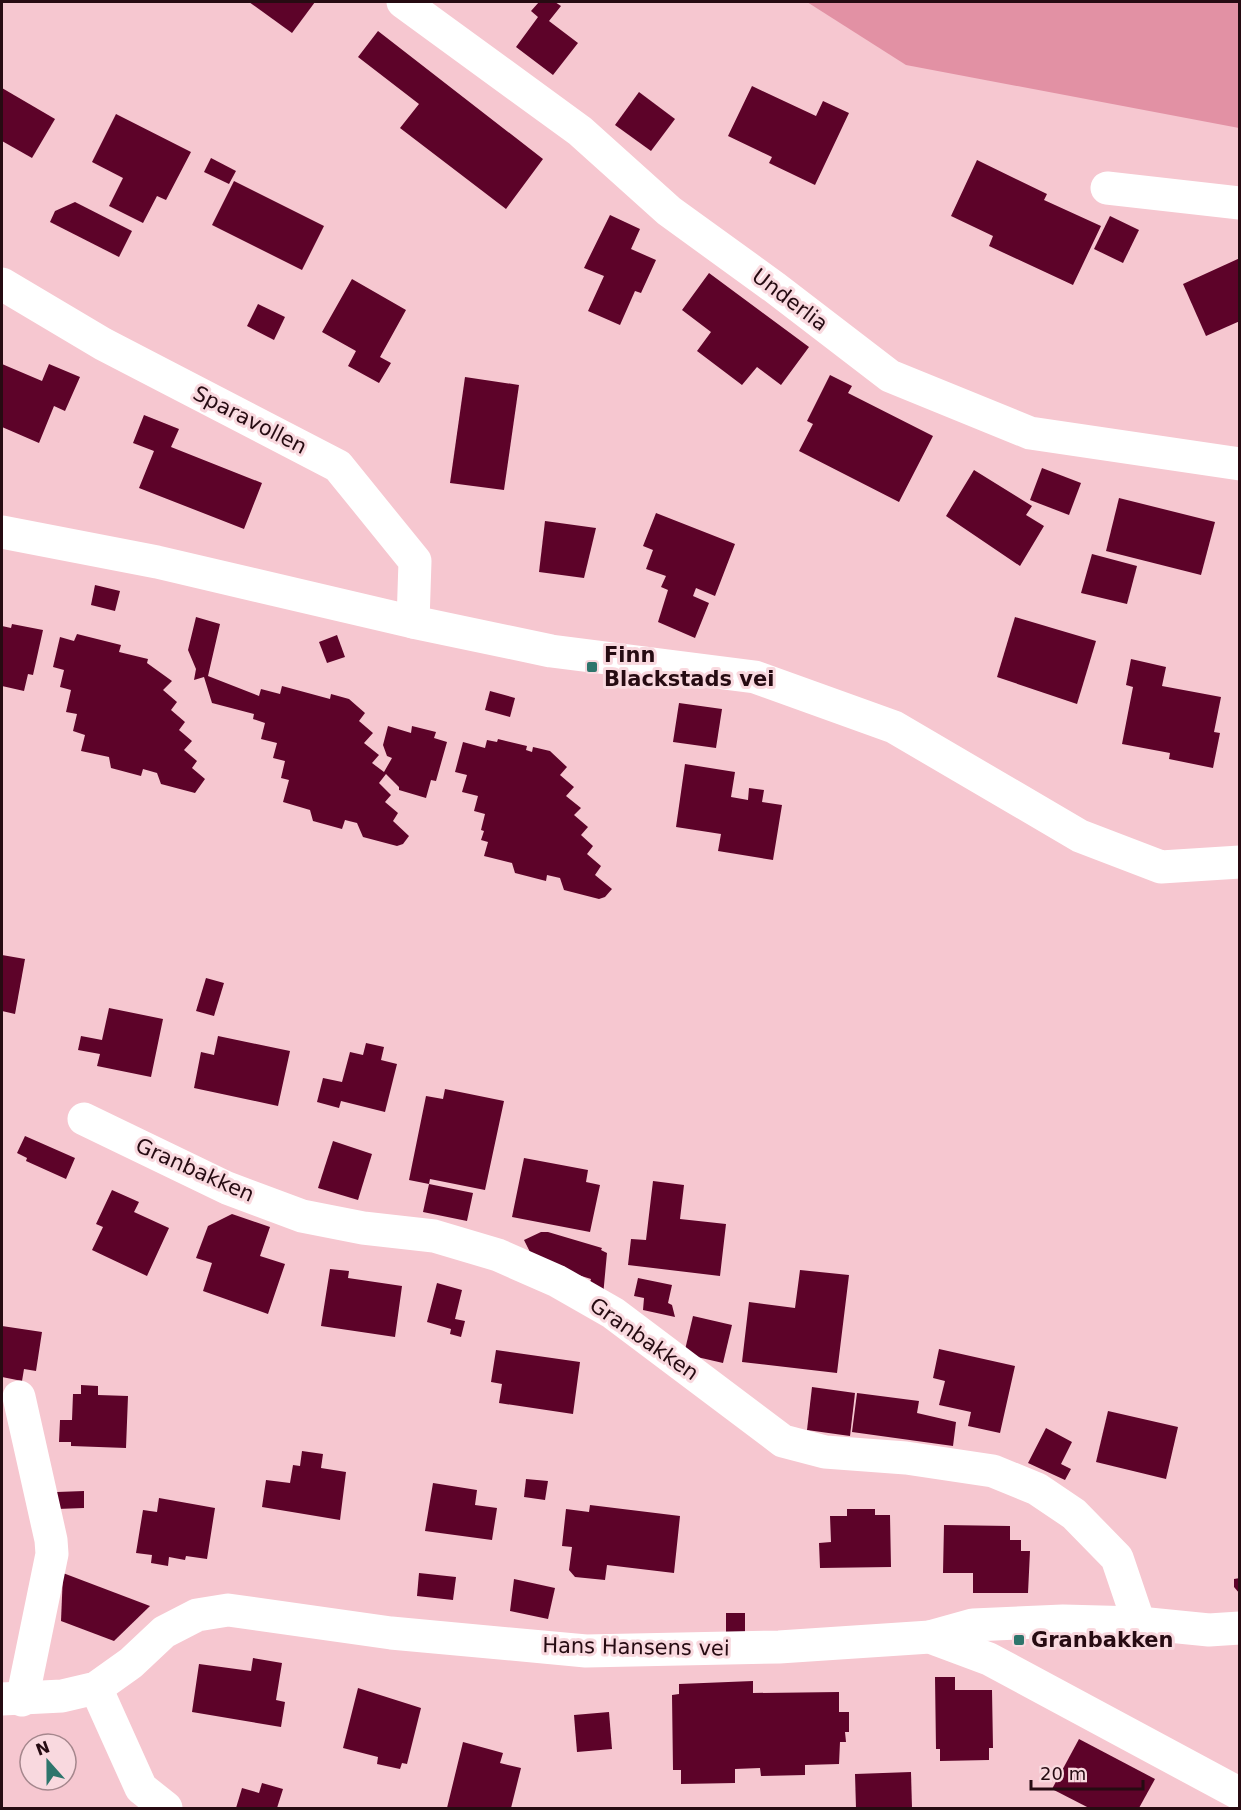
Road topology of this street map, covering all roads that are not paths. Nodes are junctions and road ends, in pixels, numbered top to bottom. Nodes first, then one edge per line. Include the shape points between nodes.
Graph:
1 (403, 2) edge
2 (1107, 188) dead end
3 (1239, 203) edge
4 (2, 284) edge
5 (1239, 464) edge
6 (2, 532) edge
7 (413, 622) junction
8 (1239, 862) edge
9 (84, 1119) dead end
10 (20, 1397) dead end
11 (1139, 1623) junction
12 (1239, 1628) edge
13 (930, 1637) junction
14 (96, 1688) junction
15 (12, 1699) edge
16 (1239, 1794) edge
17 (166, 1809) edge

1 - 5 street, Underlia via 580,131 669,211 890,376 1030,433
2 - 3 street
4 - 7 street, Sparavollen via 103,344 338,466 415,561
6 - 7 street via 157,562
7 - 8 street via 551,651 755,677 894,727 1080,836 1161,867
9 - 11 street, Granbakken via 226,1188 302,1216 434,1236 498,1255 557,1281 613,1313 783,1441 825,1452 906,1458 993,1471 1037,1489 1074,1514 1117,1558
10 - 15 street, Hans Hansens vei via 52,1554
11 - 12 street via 1209,1630
11 - 13 street via 973,1625
13 - 14 street, Hans Hansens vei via 779,1647 586,1651 391,1634 228,1610 197,1615 164,1632
13 - 16 street, Hans Hansens vei via 989,1659
14 - 15 street, Hans Hansens vei via 62,1696
14 - 17 street via 141,1788

